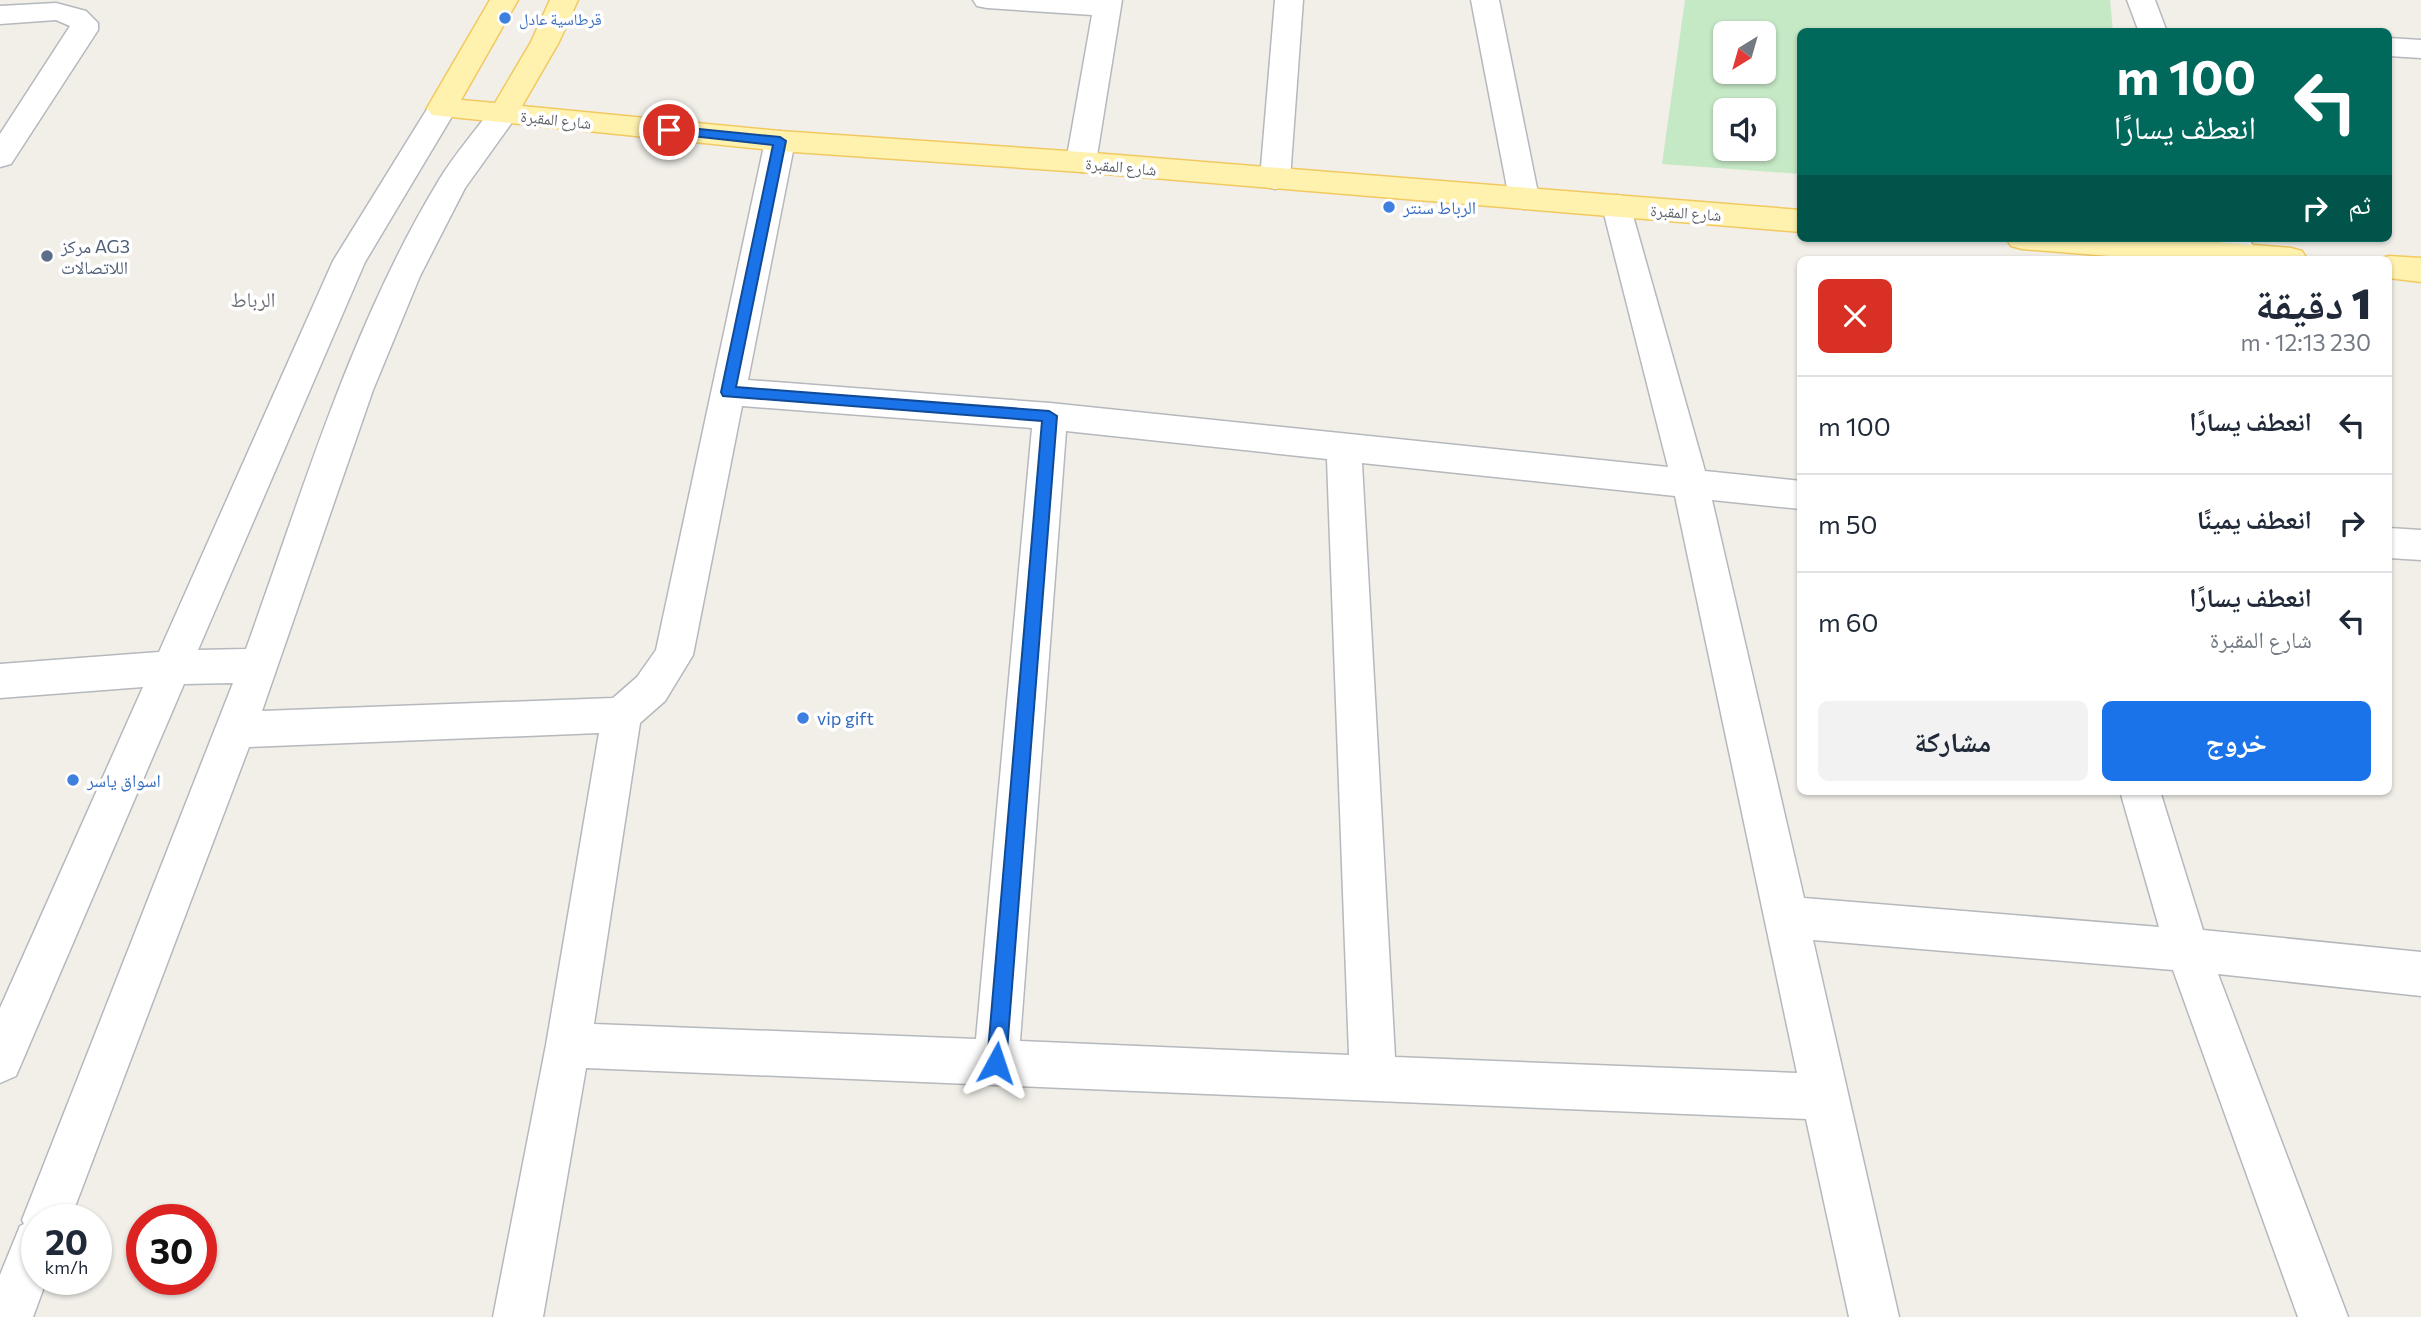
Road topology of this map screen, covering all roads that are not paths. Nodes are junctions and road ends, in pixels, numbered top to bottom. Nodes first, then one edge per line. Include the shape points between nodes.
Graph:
1 (504, 0) edge
2 (564, 0) edge
3 (987, 0) edge
4 (1289, 0) edge
5 (1485, 0) edge
6 (2141, 0) edge
7 (1107, 3) edge
8 (0, 15) edge
9 (2152, 28) edge
10 (2392, 47) edge
11 (2421, 49) edge
12 (442, 107) junction
13 (503, 114) junction
14 (780, 141) junction
15 (0, 157) edge
16 (1081, 162) junction
17 (1275, 179) junction
18 (1524, 198) junction
19 (1617, 206) junction
20 (1797, 221) edge
21 (2118, 242) edge
22 (2237, 247) edge
23 (2278, 256) edge
24 (2392, 267) edge
25 (2421, 270) edge
26 (728, 392) junction
27 (1049, 416) junction
28 (1344, 447) junction
29 (1690, 483) junction
30 (1797, 495) edge
31 (2392, 543) edge
32 (2421, 545) edge
33 (258, 665) junction
34 (170, 668) junction
35 (0, 681) edge
36 (622, 715) junction
37 (236, 730) junction
38 (2141, 795) edge
39 (1787, 917) junction
40 (2187, 950) junction
41 (2421, 974) edge
42 (568, 1045) junction
43 (0, 1060) edge
44 (996, 1063) junction
45 (1373, 1079) junction
46 (1822, 1097) junction
47 (52, 1204) edge
48 (21, 1284) edge
49 (8, 1317) edge
50 (518, 1317) edge
51 (1874, 1317) edge
52 (2323, 1317) edge

1 - 12 main road
2 - 13 main road
3 - 7 street
4 - 17 street
5 - 18 street
6 - 9 street
7 - 16 street
8 - 15 street via 63,12 79,17 84,30
10 - 11 street
12 - 13 main road, شارع المقبرة
12 - 34 street via 349,261
13 - 14 main road, شارع المقبرة
13 - 33 street via 452,184 404,276 356,390
14 - 16 main road, شارع المقبرة
14 - 26 street
16 - 17 main road, شارع المقبرة
17 - 18 main road, شارع المقبرة
18 - 19 main road, شارع المقبرة
19 - 20 main road, شارع المقبرة
19 - 29 street
21 - 22 main road
22 - 23 main road
24 - 25 main road
26 - 27 street
26 - 36 street via 674,654 651,689
27 - 28 street
27 - 44 street
28 - 29 street
28 - 45 street
29 - 30 street
29 - 39 street
31 - 32 street
33 - 34 street
33 - 37 street
34 - 35 street
34 - 43 street
36 - 37 street
36 - 42 street
37 - 47 street
38 - 40 street
39 - 40 street
39 - 46 street
40 - 41 street
40 - 52 street
42 - 44 street
42 - 50 street
44 - 45 street
45 - 46 street
46 - 51 street
48 - 49 street

